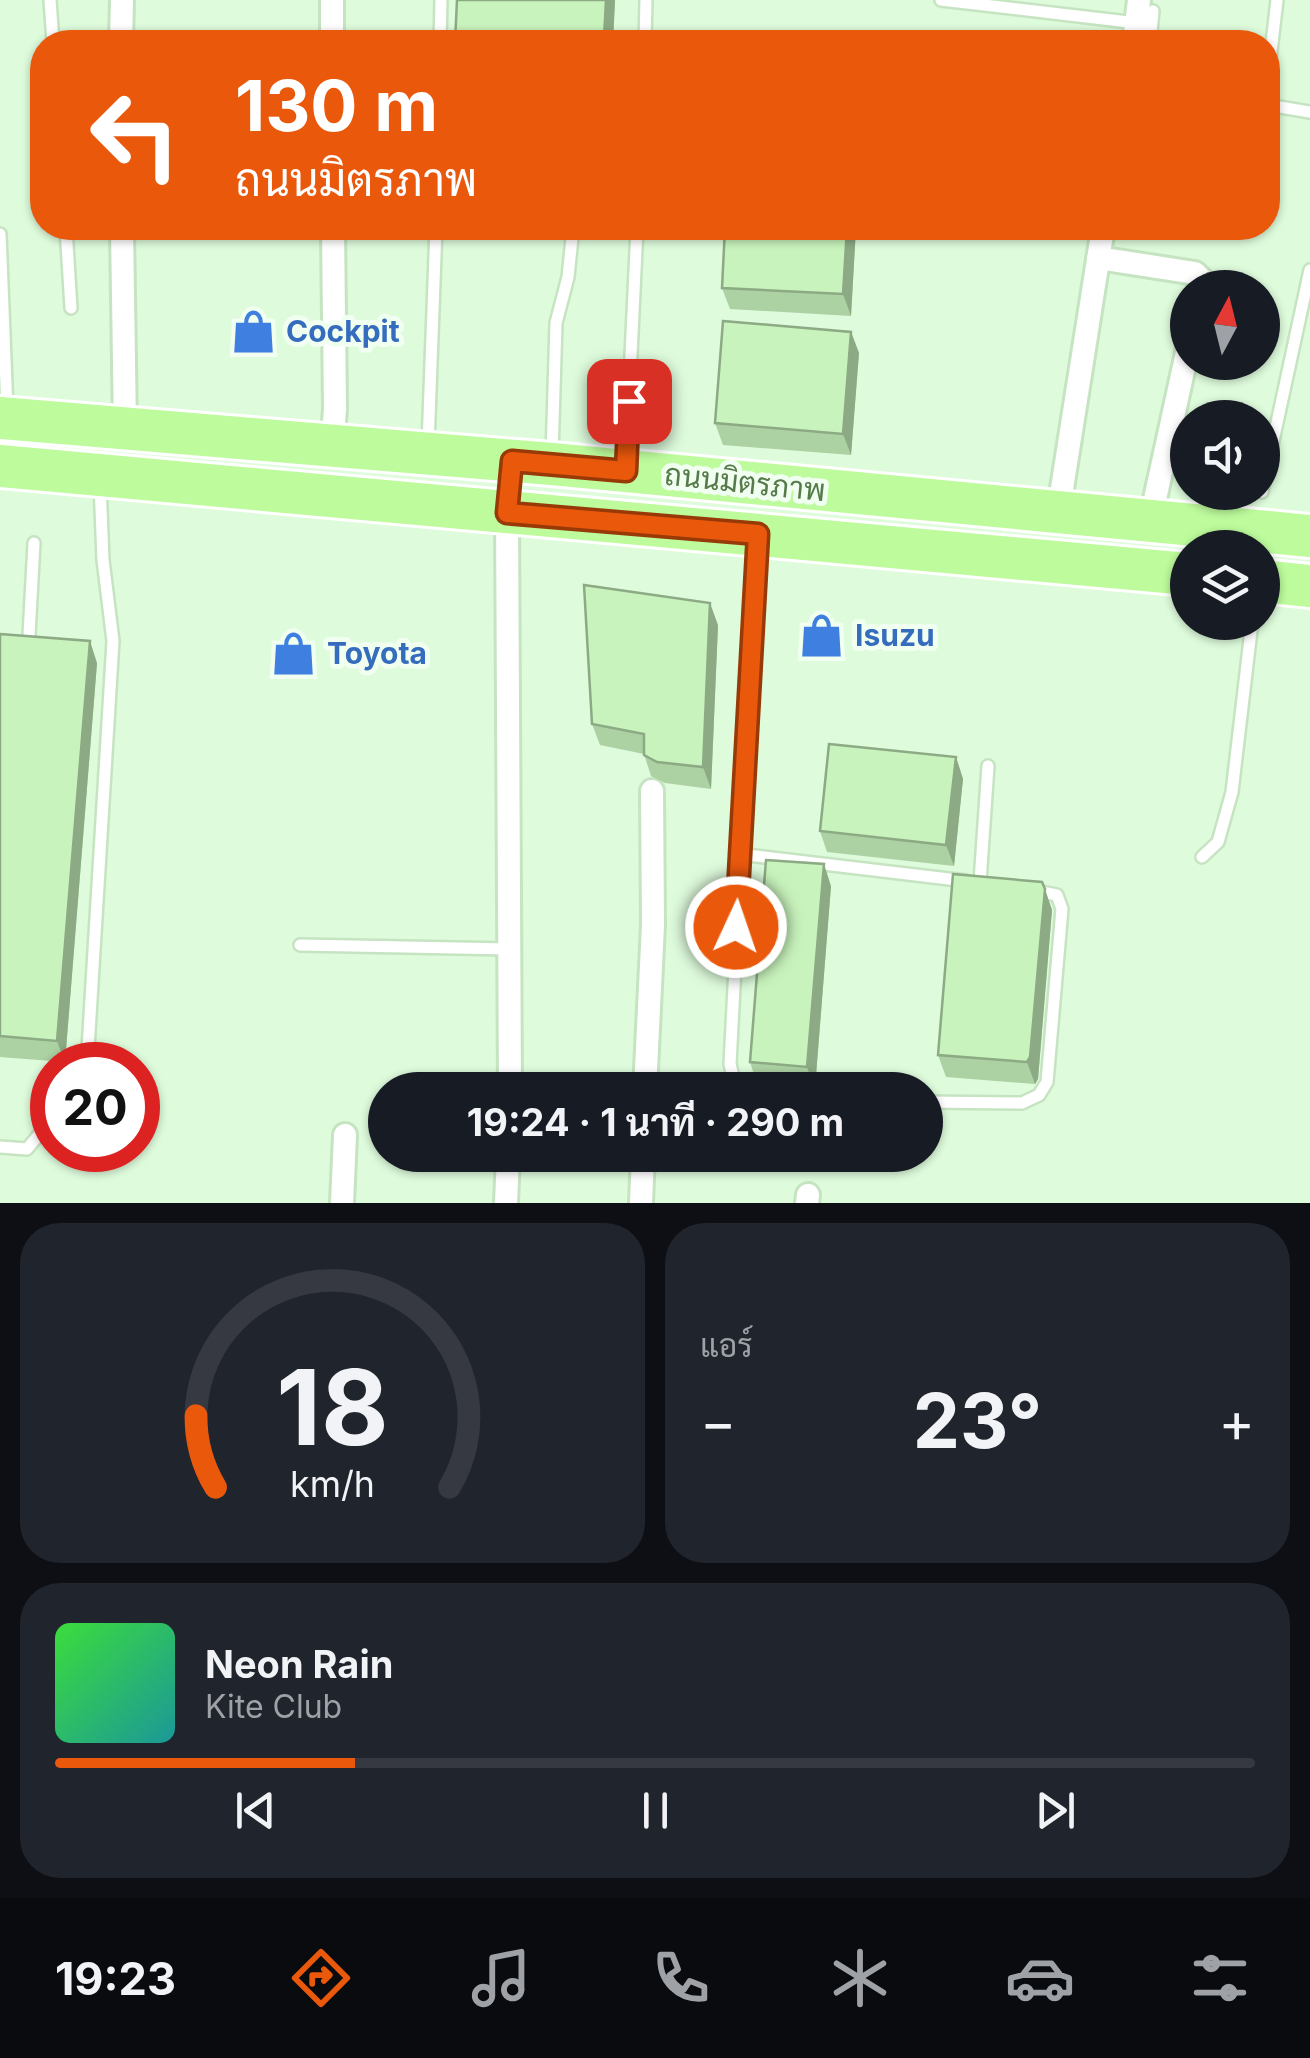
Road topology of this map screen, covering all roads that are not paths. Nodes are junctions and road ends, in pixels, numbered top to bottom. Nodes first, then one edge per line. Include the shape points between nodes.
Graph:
1 (50, 0) edge
2 (122, 0) edge
3 (332, 0) edge
4 (441, 0) edge
5 (646, 0) edge
6 (941, 0) edge
7 (1277, 0) edge
8 (1143, 24) edge
9 (52, 30) edge
10 (121, 30) edge
11 (332, 30) edge
12 (440, 30) edge
13 (645, 30) edge
14 (1273, 30) edge
15 (1280, 107) edge
16 (1310, 112) edge
17 (0, 234) edge
18 (67, 240) edge
19 (122, 240) edge
20 (332, 240) edge
21 (436, 240) edge
22 (572, 240) edge
23 (636, 240) edge
24 (1101, 240) edge
25 (1098, 258) junction
26 (1176, 270) edge
27 (1310, 270) edge
28 (70, 308) dead end
29 (1181, 380) edge
30 (1280, 414) edge
31 (3, 418) edge
32 (125, 429) junction
33 (332, 446) junction
34 (427, 454) junction
35 (532, 462) junction
36 (0, 466) edge
37 (626, 471) junction
38 (100, 474) junction
39 (1233, 510) edge
40 (1268, 510) edge
41 (507, 513) junction
42 (1058, 514) junction
43 (1150, 522) junction
44 (758, 534) junction
45 (1310, 536) edge
46 (34, 543) dead end
47 (1170, 572) edge
48 (1280, 583) edge
49 (1310, 586) edge
50 (30, 634) edge
51 (1250, 640) edge
52 (988, 766) dead end
53 (652, 791) dead end
54 (739, 854) junction
55 (1202, 857) dead end
56 (980, 882) junction
57 (999, 885) edge
58 (1018, 888) edge
59 (300, 945) dead end
60 (509, 949) junction
61 (88, 1042) edge
62 (510, 1072) edge
63 (646, 1072) edge
64 (732, 1072) edge
65 (943, 1102) edge
66 (345, 1134) dead end
67 (30, 1145) edge
68 (0, 1148) edge
69 (507, 1172) edge
70 (642, 1172) edge
71 (342, 1203) edge
72 (506, 1203) edge
73 (641, 1203) edge

1 - 9 lane
2 - 10 street
3 - 11 street
4 - 12 lane
5 - 13 lane
6 - 8 lane
7 - 14 lane
15 - 16 lane
17 - 31 lane
18 - 28 lane
19 - 32 street
20 - 33 street
21 - 34 lane
22 - 35 lane
23 - 37 lane
24 - 25 street
25 - 26 street
25 - 42 street
27 - 30 lane
29 - 43 street
31 - 32 highway, ถนนมิตรภาพ
32 - 33 highway, ถนนมิตรภาพ
33 - 34 highway, ถนนมิตรภาพ
34 - 35 highway, ถนนมิตรภาพ
35 - 37 highway, ถนนมิตรภาพ
35 - 41 highway
36 - 38 highway, ถนนมิตรภาพ
37 - 42 highway, ถนนมิตรภาพ
38 - 41 highway, ถนนมิตรภาพ
38 - 61 lane via 112,641
39 - 43 highway, ถนนมิตรภาพ
40 - 45 highway, ถนนมิตรภาพ
41 - 44 highway, ถนนมิตรภาพ
41 - 60 street
42 - 43 highway, ถนนมิตรภาพ
44 - 47 highway, ถนนมิตรภาพ
44 - 54 lane
46 - 50 lane
48 - 49 highway
51 - 55 lane via 1232,792 1218,842
52 - 56 lane
53 - 63 street
54 - 56 lane
54 - 64 lane
56 - 57 lane
58 - 65 lane via 1056,896 1062,908 1047,1082 1022,1103
59 - 60 lane
60 - 62 street
66 - 71 street
67 - 68 lane
69 - 72 street
70 - 73 street

